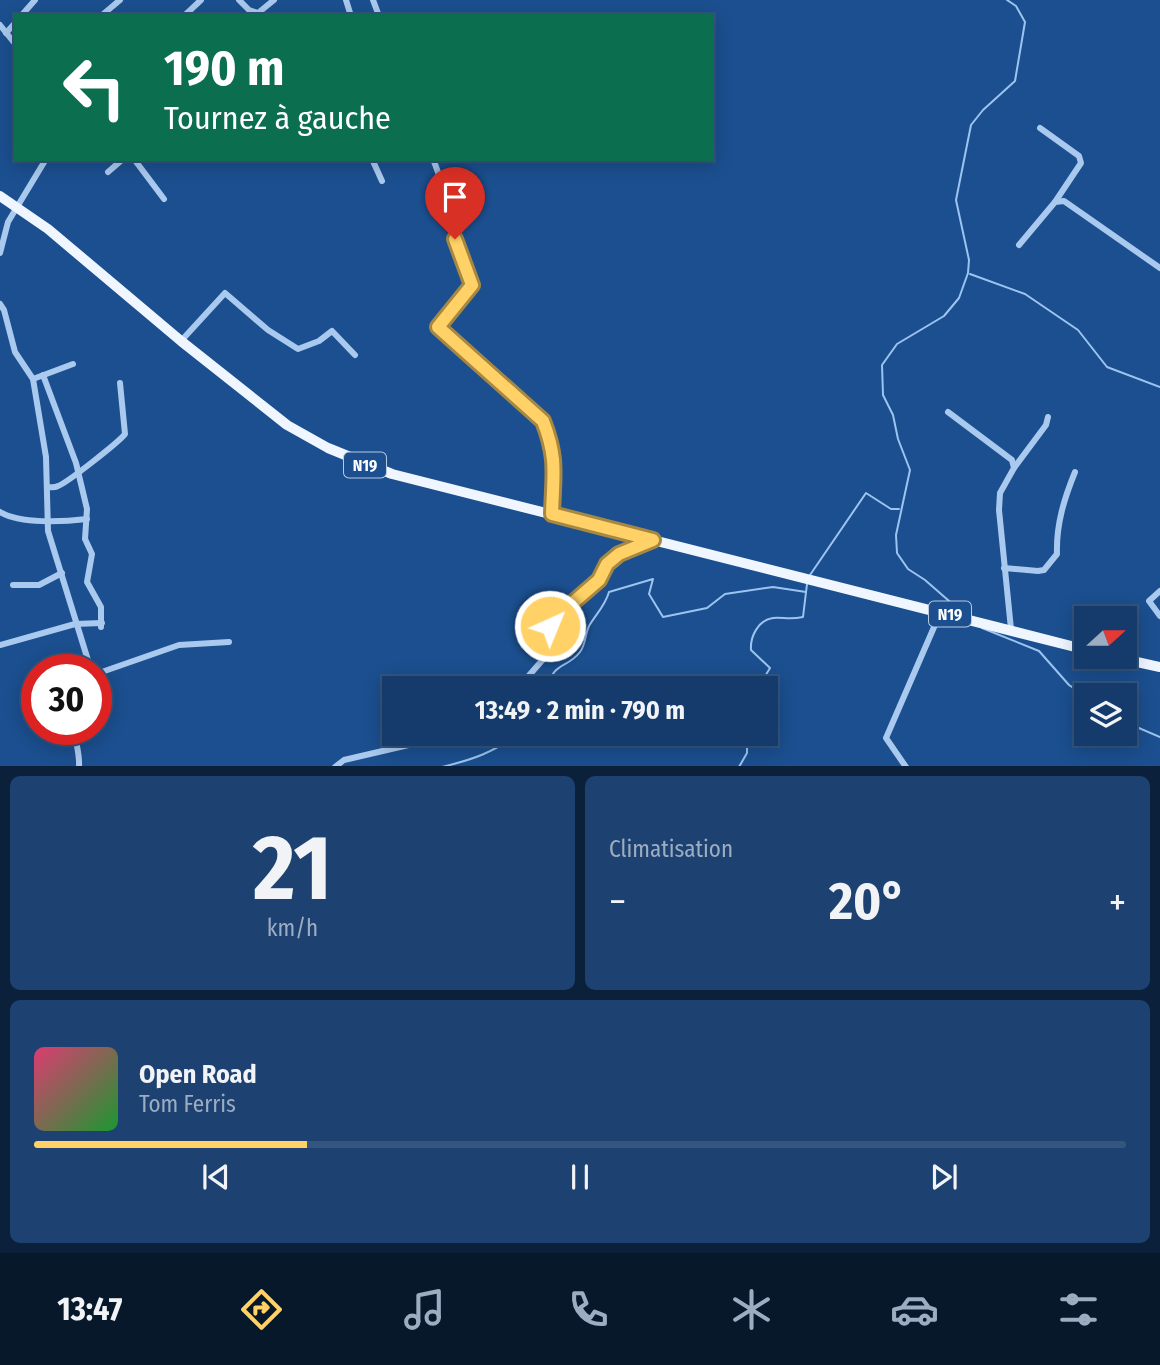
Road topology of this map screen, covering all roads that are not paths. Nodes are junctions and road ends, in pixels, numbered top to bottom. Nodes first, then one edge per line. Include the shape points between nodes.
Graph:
1 (35, 0) edge
2 (120, 0) edge
3 (201, 0) edge
4 (239, 0) edge
5 (274, 0) edge
6 (23, 14) edge
7 (102, 14) edge
8 (186, 14) edge
9 (14, 24) edge
10 (0, 25) edge
11 (6, 33) junction
12 (14, 43) edge
13 (1040, 128) dead end
14 (45, 161) edge
15 (122, 161) edge
16 (136, 161) edge
17 (373, 161) edge
18 (434, 161) edge
19 (108, 172) dead end
20 (382, 181) dead end
21 (0, 196) edge
22 (164, 199) dead end
23 (1055, 202) junction
24 (16, 206) junction
25 (4, 223) edge
26 (1019, 245) dead end
27 (0, 253) edge
28 (1160, 268) edge
29 (0, 304) edge
30 (181, 341) junction
31 (355, 355) dead end
32 (74, 365) dead end
33 (43, 375) junction
34 (33, 379) junction
35 (120, 383) dead end
36 (948, 412) dead end
37 (1048, 417) dead end
38 (1014, 468) junction
39 (1075, 472) dead end
40 (78, 473) junction
41 (47, 487) junction
42 (0, 512) edge
43 (552, 514) junction
44 (46, 519) junction
45 (87, 519) junction
46 (653, 540) junction
47 (1004, 568) junction
48 (62, 573) junction
49 (13, 585) dead end
50 (1160, 591) edge
51 (941, 611) junction
52 (1160, 616) edge
53 (75, 624) junction
54 (1011, 629) junction
55 (229, 642) dead end
56 (0, 645) edge
57 (1074, 646) edge
58 (85, 654) edge
59 (1138, 662) edge
60 (1160, 667) edge
61 (112, 668) edge
62 (528, 676) edge
63 (76, 745) edge
64 (404, 746) edge
65 (79, 766) edge
66 (335, 766) edge
67 (906, 766) edge

1 - 6 street
2 - 7 street
3 - 8 street
4 - 5 street via 258,13
9 - 11 street
10 - 11 street
11 - 12 street
13 - 23 street via 1079,156 1081,163
14 - 24 street
15 - 19 street
16 - 22 street
17 - 20 street
18 - 43 street via 472,285 438,327 543,421 556,469
21 - 24 main road, N19
23 - 26 street
23 - 28 street via 1064,201
24 - 25 street
24 - 30 main road, N19
25 - 27 street
29 - 34 street via 15,352
30 - 31 street via 225,293 298,349 332,331
30 - 43 main road, N19 via 287,425 349,458 392,474
32 - 33 street
33 - 34 street
33 - 40 street
34 - 41 street
35 - 40 street via 125,434
36 - 38 street via 1012,460
37 - 38 street
38 - 47 street via 1000,493
39 - 47 street via 1064,497 1057,554 1044,570
40 - 41 street via 56,487
40 - 45 street
41 - 44 street
42 - 44 street via 10,519
43 - 46 main road, N19
44 - 45 street
44 - 48 street
45 - 53 street via 85,540 92,554 87,582 101,607 102,625
46 - 51 main road, N19
46 - 62 street via 607,564 599,580 550,626 552,648
47 - 54 street
48 - 49 street via 39,585
48 - 53 street
50 - 52 street via 1149,601
51 - 54 main road, N19
51 - 67 street via 886,738
53 - 56 street
53 - 58 street
54 - 57 main road, N19
55 - 61 street via 179,645
59 - 60 main road
63 - 65 street
64 - 66 street

